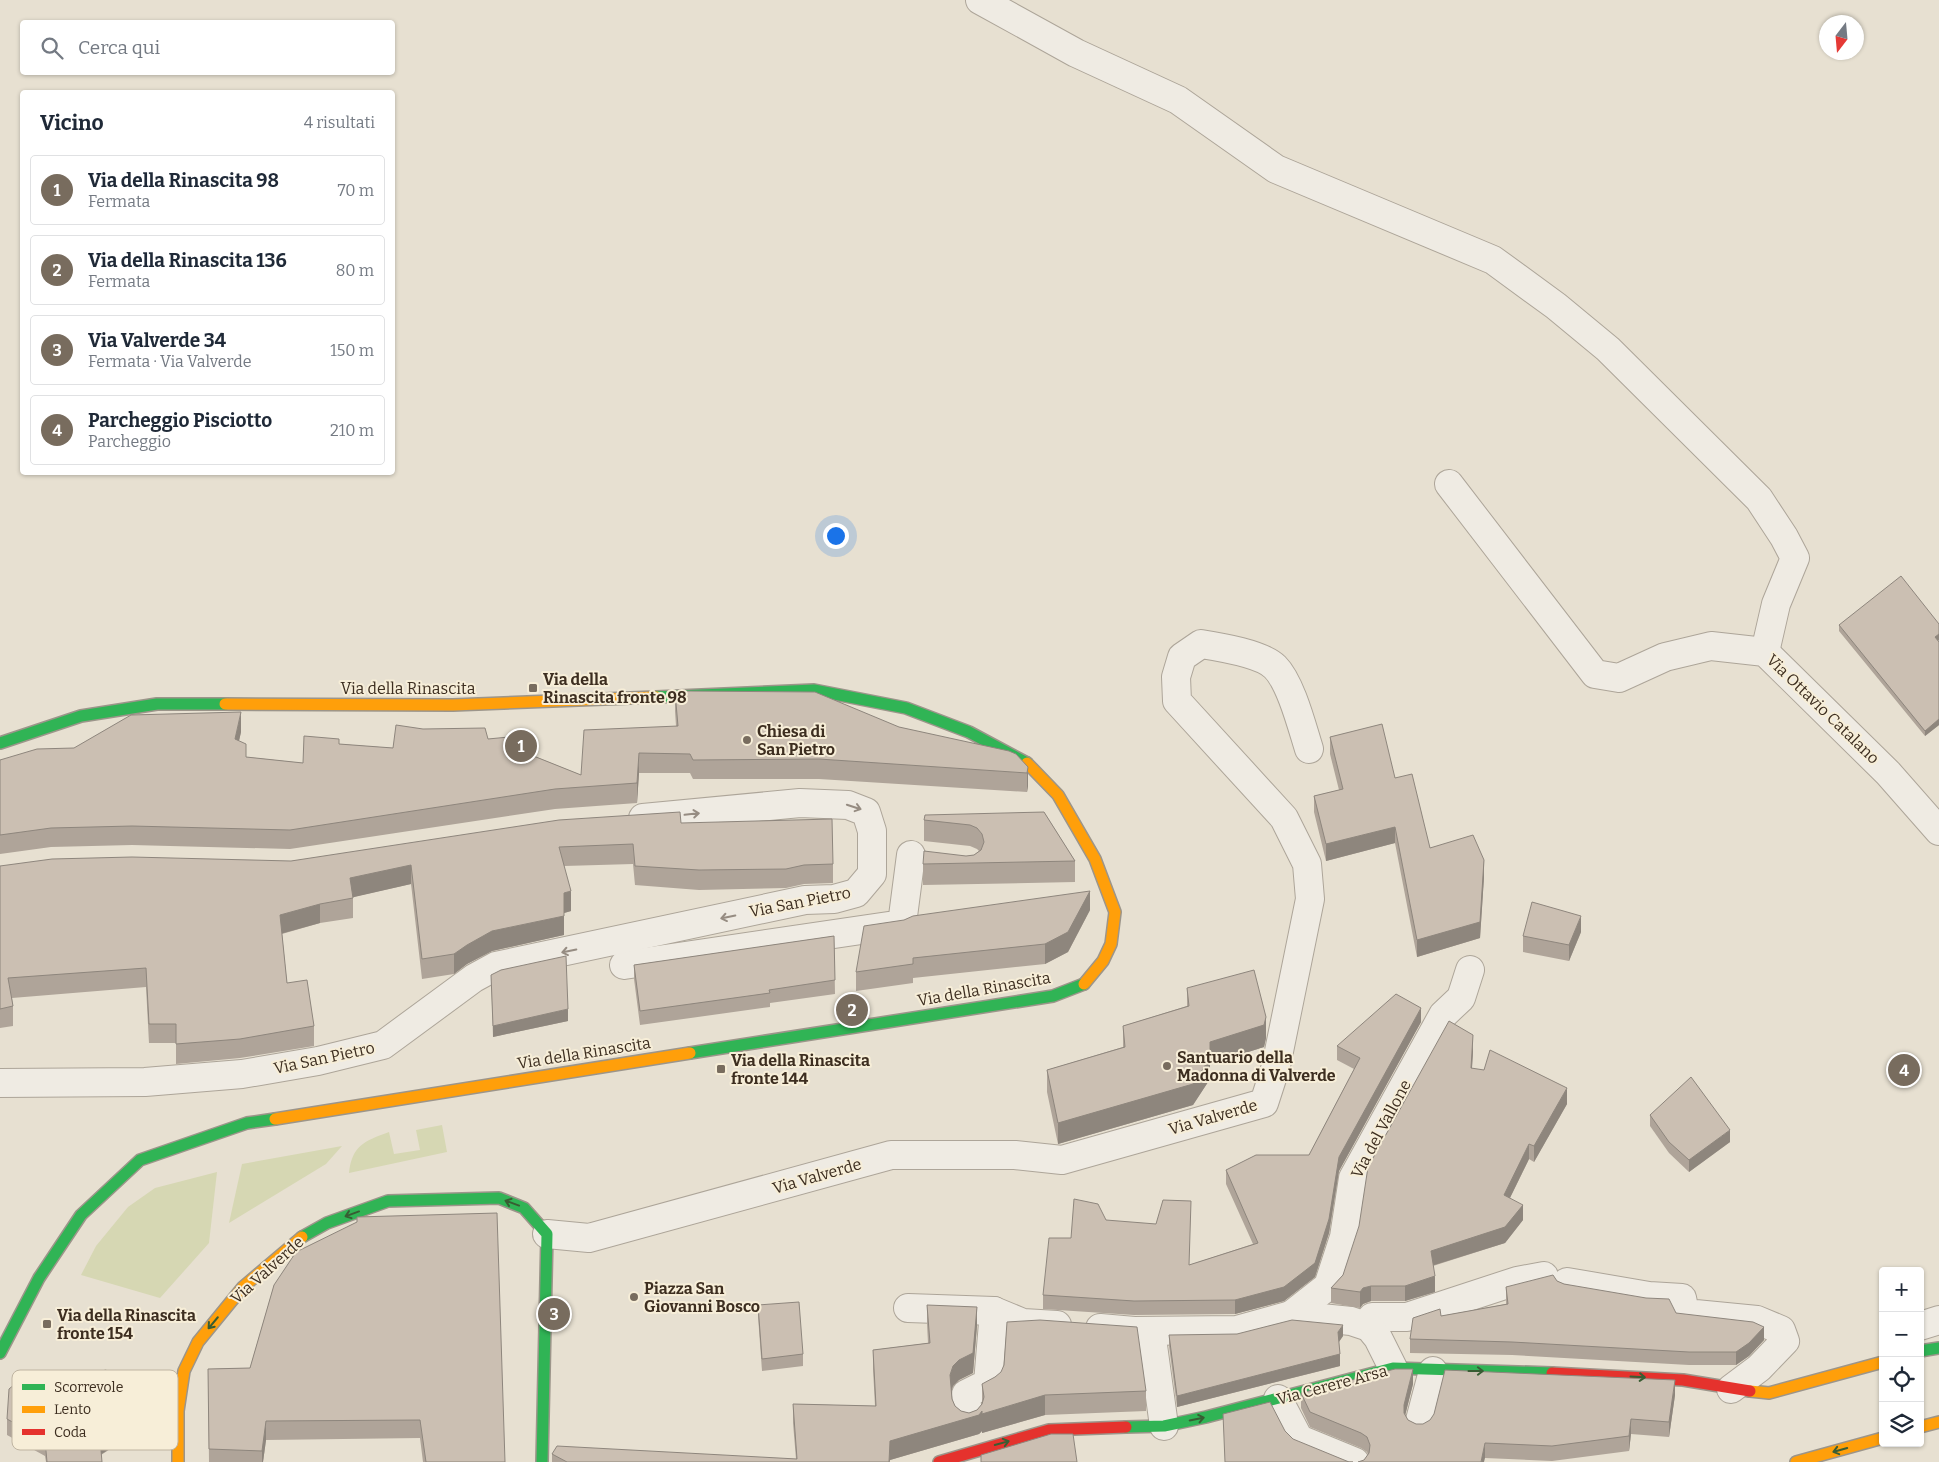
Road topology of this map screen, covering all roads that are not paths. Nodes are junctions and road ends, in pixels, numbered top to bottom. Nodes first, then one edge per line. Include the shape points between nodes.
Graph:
1 (980, 0) edge
2 (1449, 484) dead end
3 (1765, 652) junction
4 (0, 743) edge
5 (1309, 749) dead end
6 (621, 820) edge
7 (1939, 831) edge
8 (873, 851) junction
9 (911, 855) junction
10 (939, 859) edge
11 (624, 965) dead end
12 (1470, 970) dead end
13 (0, 1083) edge
14 (547, 1234) junction
15 (908, 1308) dead end
16 (994, 1311) junction
17 (1291, 1315) junction
18 (1939, 1320) edge
19 (1924, 1325) edge
20 (1369, 1327) junction
21 (1151, 1331) junction
22 (1939, 1348) edge
23 (1924, 1350) edge
24 (0, 1353) edge
25 (1879, 1362) edge
26 (1393, 1368) junction
27 (1433, 1370) junction
28 (1731, 1389) junction
29 (1278, 1399) junction
30 (1939, 1422) edge
31 (1418, 1424) edge
32 (1164, 1426) junction
33 (1924, 1427) edge
34 (969, 1436) junction
35 (1879, 1439) edge
36 (178, 1462) edge
37 (542, 1462) edge
38 (938, 1462) edge
39 (1355, 1462) edge
40 (1796, 1462) edge

1 - 3 street via 1076,53 1178,100 1276,169 1493,260 1608,348 1759,499 1795,558 1776,604
2 - 3 street, Via Ottavio Catalano via 1595,674 1619,678 1665,657 1710,646
3 - 7 street, Via Ottavio Catalano via 1888,773
4 - 24 street, Via della Rinascita via 81,716 157,704 453,705 814,690 906,708 969,732 1025,761 1058,795 1095,858 1115,912 1111,944 1103,961 1084,984 1053,996 247,1123 190,1140 140,1160 81,1215 38,1278
5 - 14 street, Via Valverde via 1288,688 1275,667 1265,660 1227,648 1202,644 1182,657 1176,677 1177,700 1284,818 1307,864 1310,899 1276,1066 1264,1103 1062,1160 1015,1155 891,1155 589,1238
6 -> 8 street, Via San Pietro via 800,804 848,805 866,812 872,831
8 - 9 street
8 -> 13 street, Via San Pietro via 872,874 856,893 834,899 806,900 496,966 474,978 383,1045 318,1061 242,1074 145,1082
9 - 10 street
9 - 11 street via 902,924
12 - 17 street, Via del Vallone via 1461,998 1443,1015 1353,1178 1344,1237 1328,1286
14 -> 36 street, Via Valverde via 524,1208 498,1198 388,1201 296,1240 243,1287 198,1342 184,1371 178,1411
14 - 37 street via 546,1448
15 - 16 street, Via del Vallone
16 - 21 street, Via del Vallone via 1023,1323
16 - 34 street via 988,1383 966,1394
17 - 20 street, Via del Vallone via 1352,1321
17 - 21 street, Via del Vallone via 1237,1330
18 - 19 street
20 - 26 street
20 - 28 street via 1372,1317 1407,1317 1517,1281 1555,1280 1649,1296 1682,1298 1685,1313 1757,1320 1781,1330 1785,1341 1759,1368
21 - 32 street
22 - 23 street
25 - 28 street, Via Cerere Arsa via 1769,1393
26 - 27 street, Via Cerere Arsa
26 - 29 street, Via Cerere Arsa
27 -> 28 street, Via Cerere Arsa via 1683,1380
27 - 31 street
32 -> 29 street, Via Cerere Arsa
29 - 39 street via 1298,1439
30 - 33 street
34 -> 32 street, Via Cerere Arsa
34 - 38 street, Via Cerere Arsa
35 -> 40 street

